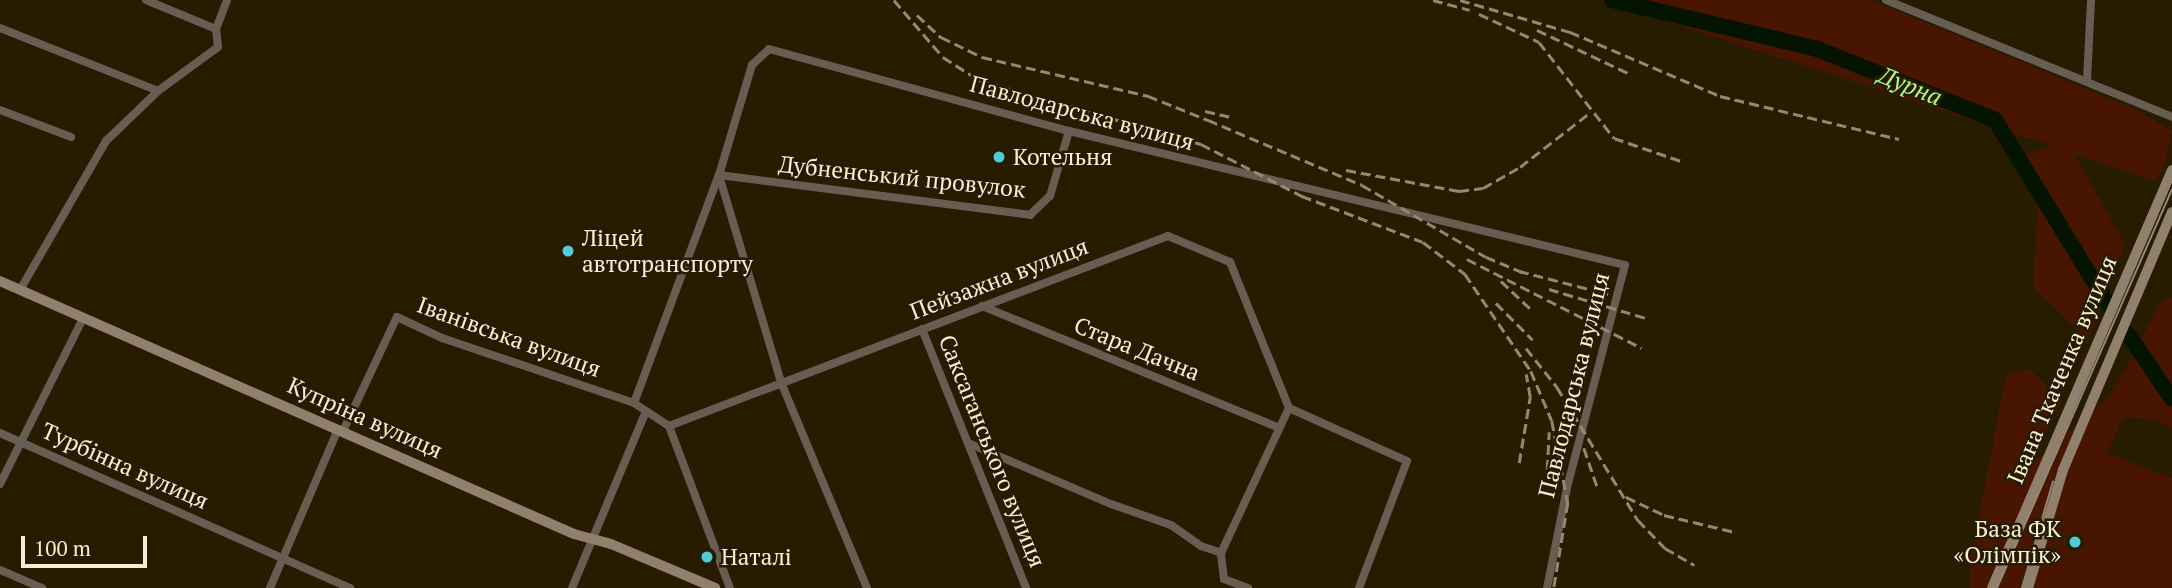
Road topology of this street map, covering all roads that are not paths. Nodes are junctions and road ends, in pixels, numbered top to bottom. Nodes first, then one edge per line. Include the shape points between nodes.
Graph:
1 (146, 0) edge
2 (227, 0) edge
3 (1886, 0) edge
4 (2091, 0) edge
5 (0, 28) edge
6 (216, 29) junction
7 (2087, 80) junction
8 (158, 91) junction
9 (0, 110) edge
10 (2172, 117) edge
11 (1069, 131) junction
12 (71, 137) dead end
13 (2172, 170) edge
14 (719, 175) junction
15 (2172, 212) edge
16 (0, 281) edge
17 (20, 290) junction
18 (982, 306) junction
19 (83, 317) junction
20 (922, 329) junction
21 (781, 382) junction
22 (634, 403) junction
23 (1289, 408) junction
24 (646, 411) junction
25 (669, 426) junction
26 (1277, 427) junction
27 (341, 430) junction
28 (0, 433) edge
29 (20, 442) junction
30 (968, 443) junction
31 (0, 484) edge
32 (593, 539) junction
33 (1222, 553) junction
34 (283, 557) junction
35 (0, 570) edge
36 (1224, 579) junction
37 (42, 588) edge
38 (270, 588) edge
39 (350, 588) edge
40 (572, 588) edge
41 (715, 588) edge
42 (730, 588) edge
43 (867, 588) edge
44 (1026, 588) edge
45 (1216, 588) edge
46 (1248, 588) edge
47 (1359, 588) edge
48 (1547, 588) edge
49 (1992, 588) edge
50 (2028, 588) edge

1 - 6 street
2 - 6 street
3 - 7 street
4 - 7 street
5 - 8 street
6 - 8 street via 218,47
7 - 10 street
8 - 17 street via 106,141
9 - 12 street
11 - 14 street, Дубненський провулок via 1050,196 1030,215
11 - 14 street, Павлодарська вулиця via 769,49 752,65
11 - 48 street, Павлодарська вулиця via 1625,265 1567,488
13 - 49 main road, Івана Ткаченка вулиця
14 - 21 street
14 - 22 street
15 - 50 main road, Івана Ткаченка вулиця via 2063,471
16 - 17 main road, Купріна вулиця
17 - 19 main road, Купріна вулиця
18 - 20 street, Пейзажна вулиця
18 - 23 street, Пейзажна вулиця via 1168,236 1230,262
18 - 26 street, Стара Дачна
19 - 27 main road, Купріна вулиця
19 - 29 street
20 - 21 street, Пейзажна вулиця
20 - 30 street, Саксаганського вулиця
21 - 25 street
21 - 43 street
22 - 24 street, Іванівська вулиця
22 - 27 street, Іванівська вулиця via 442,338 397,317
23 - 26 street
23 - 47 street via 1407,461
24 - 25 street, Іванівська вулиця
24 - 32 street
25 - 42 street
26 - 33 street
27 - 32 main road, Купріна вулиця
27 - 34 street
28 - 29 street, Турбінна вулиця
29 - 31 street
29 - 34 street, Турбінна вулиця
30 - 33 street via 1171,525 1201,546
30 - 44 street, Саксаганського вулиця
32 - 40 street
32 - 41 main road, Купріна вулиця
33 - 36 street
34 - 38 street
34 - 39 street, Турбінна вулиця
35 - 37 street
36 - 45 street
36 - 46 street

